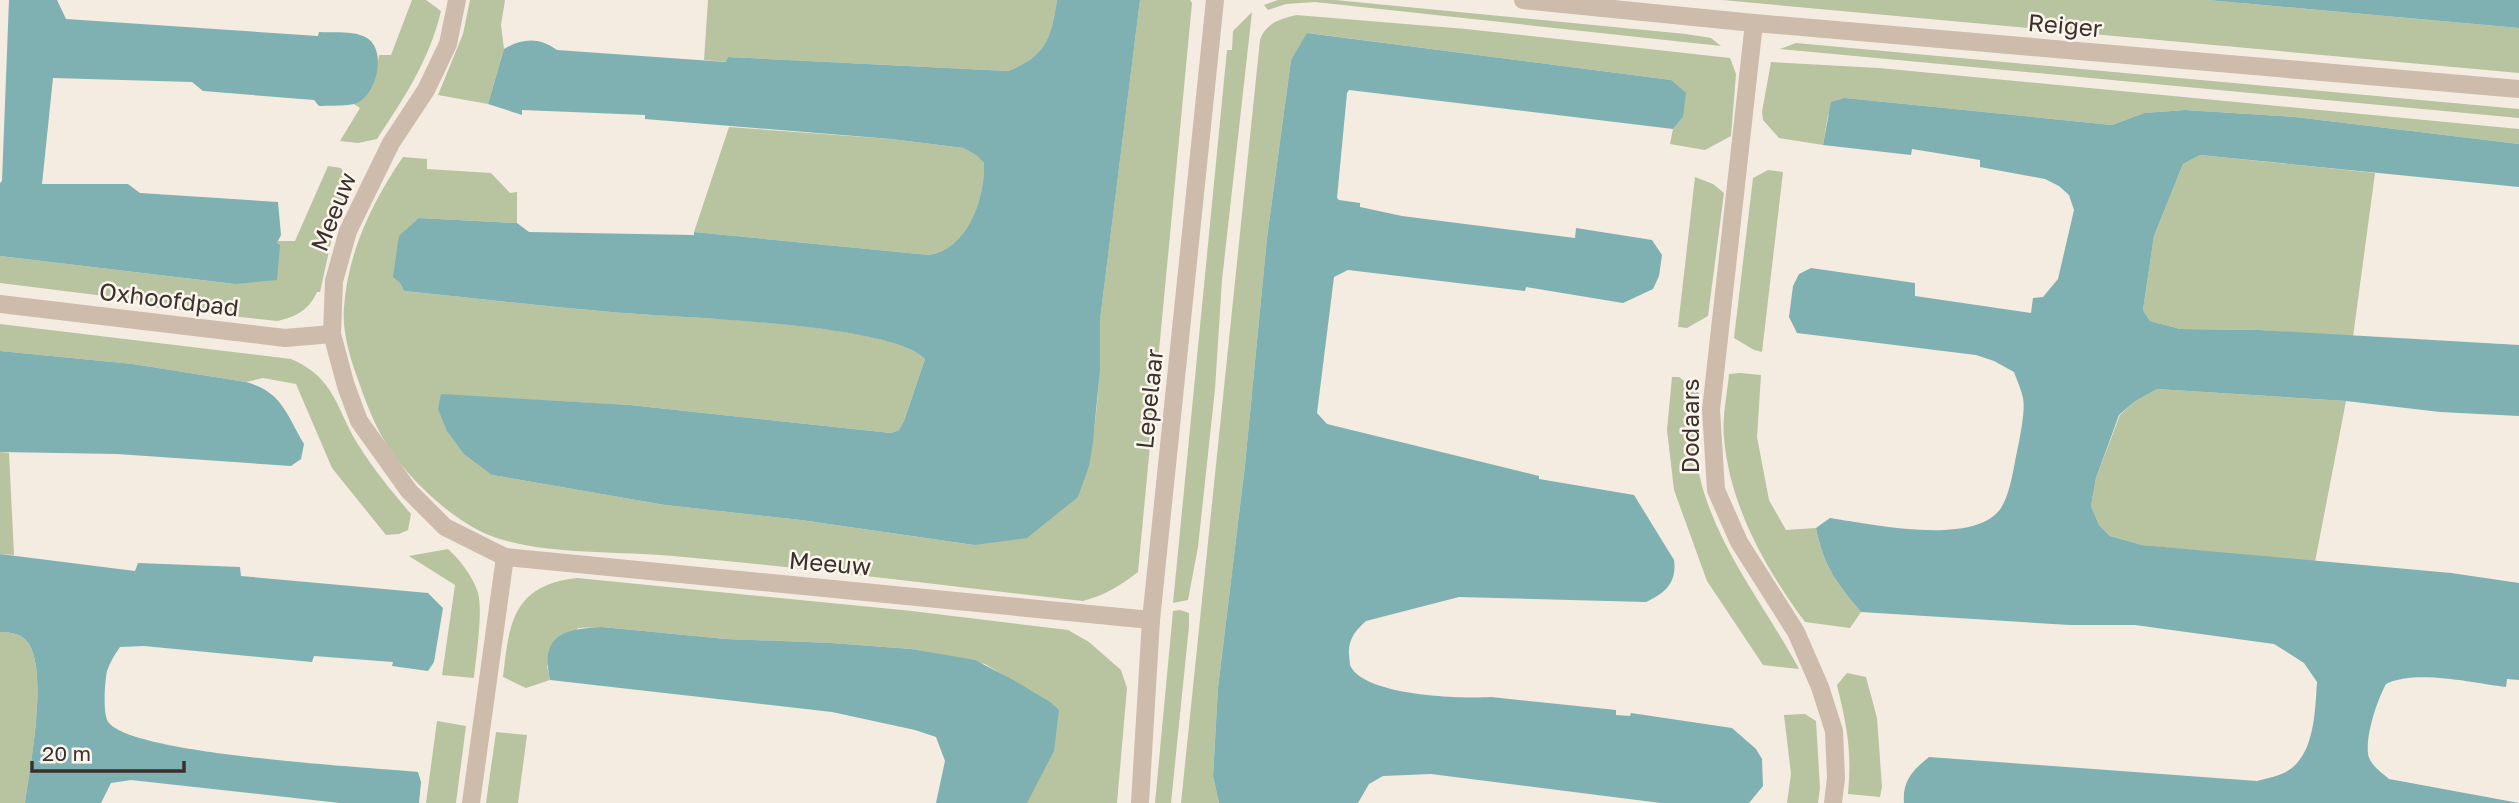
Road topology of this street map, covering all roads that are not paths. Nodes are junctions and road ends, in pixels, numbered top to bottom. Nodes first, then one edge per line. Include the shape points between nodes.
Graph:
1 (457, 0) edge
2 (1216, 0) edge
3 (1524, 0) edge
4 (1754, 23) junction
5 (2519, 89) edge
6 (0, 304) edge
7 (332, 334) junction
8 (505, 558) junction
9 (1151, 620) junction
10 (471, 803) edge
11 (1140, 803) edge
12 (1833, 803) edge

1 - 7 street, Meeuw via 448,44 426,90 391,143 348,231 334,281
2 - 9 street, Lepelaar
3 - 4 street, Reiger
4 - 5 street, Reiger
4 - 12 street, Dodaars via 1711,410 1716,490 1739,542 1796,632 1821,687 1834,731
6 - 7 street, Oxhoofdpad via 285,338
7 - 8 street, Meeuw via 359,421 409,491 445,527
8 - 9 street, Meeuw
8 - 10 street
9 - 11 street, Lepelaar

